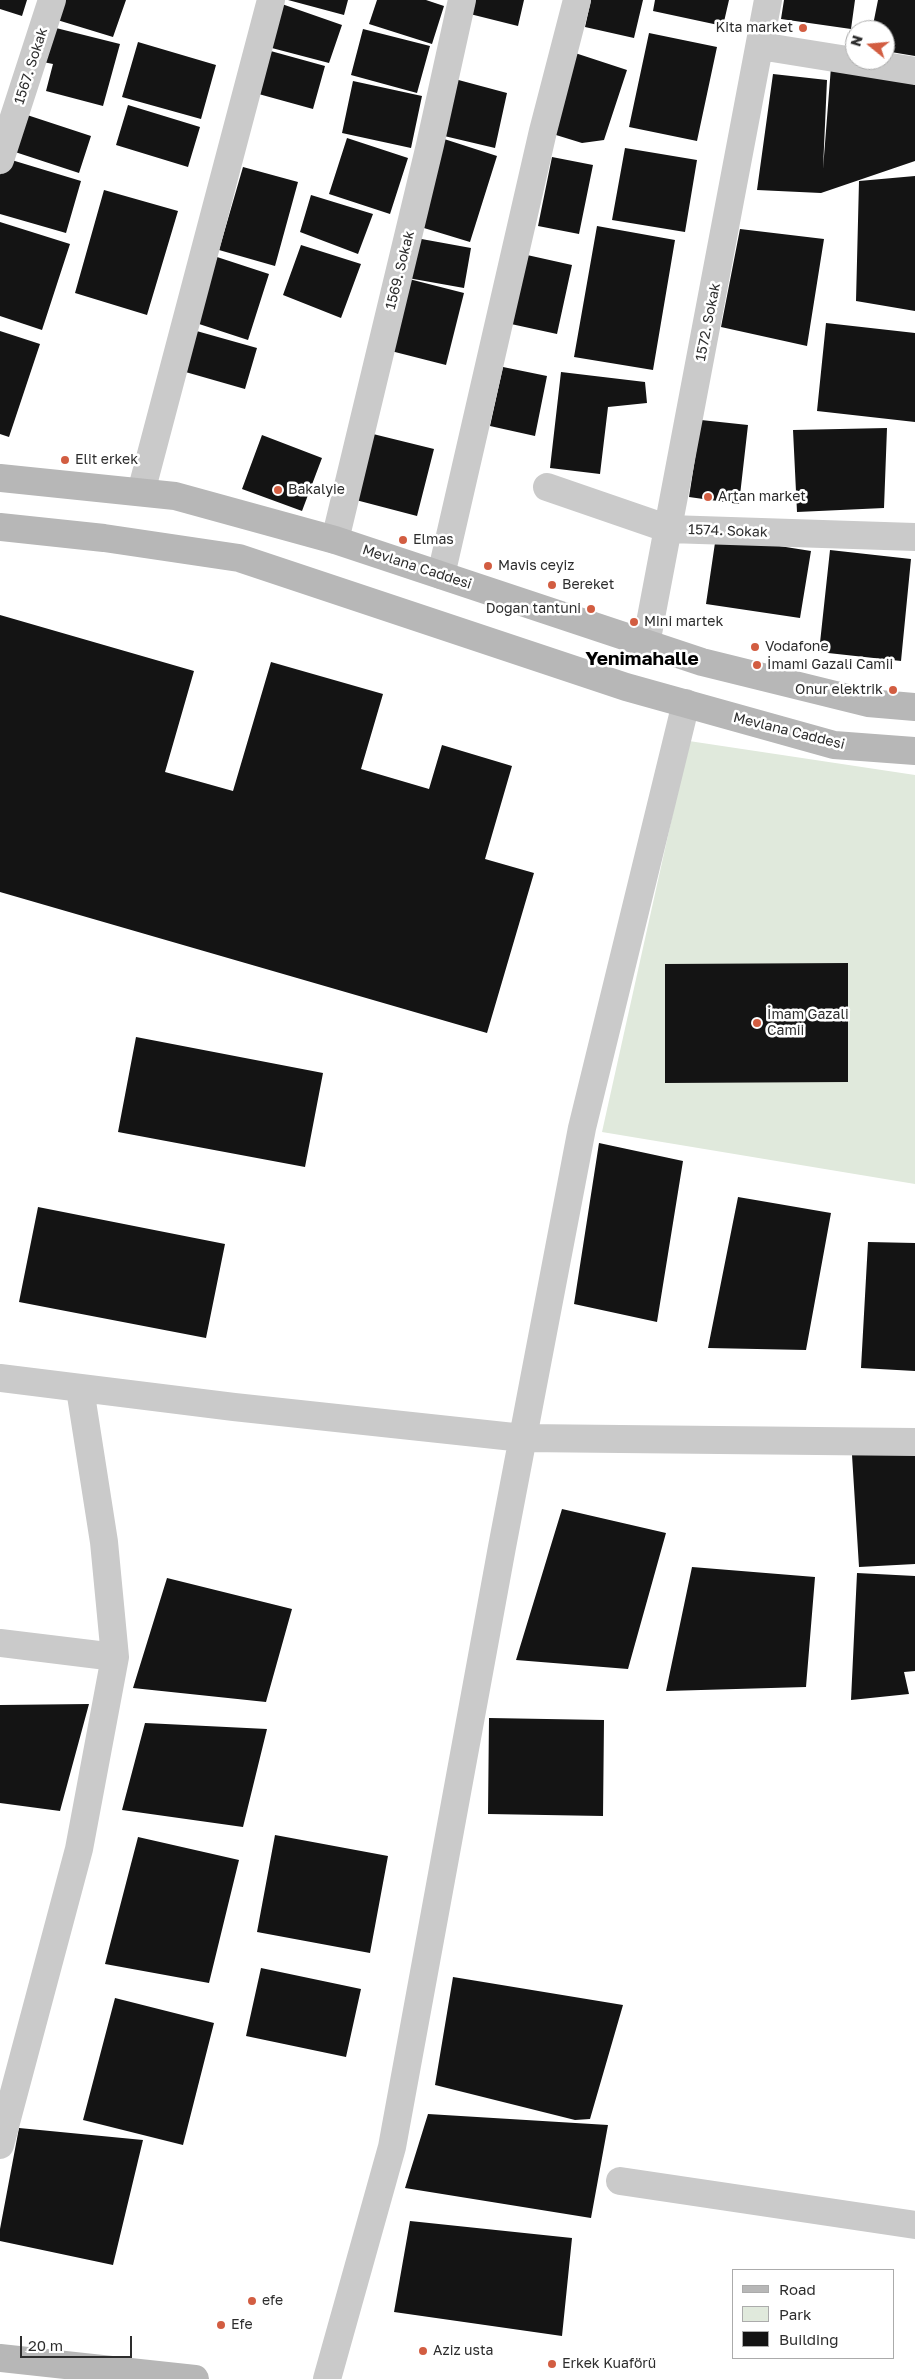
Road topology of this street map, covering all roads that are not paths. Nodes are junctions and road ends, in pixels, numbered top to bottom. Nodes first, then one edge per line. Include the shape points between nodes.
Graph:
1 (52, 0) edge
2 (271, 0) edge
3 (462, 0) edge
4 (577, 0) edge
5 (768, 0) edge
6 (760, 46) junction
7 (915, 71) edge
8 (0, 160) edge
9 (0, 478) edge
10 (547, 487) dead end
11 (140, 492) junction
12 (0, 527) edge
13 (669, 529) junction
14 (915, 537) edge
15 (335, 540) junction
16 (441, 575) junction
17 (646, 644) junction
18 (686, 703) junction
19 (915, 707) edge
20 (915, 751) edge
21 (0, 1378) edge
22 (80, 1388) junction
23 (523, 1438) junction
24 (915, 1442) edge
25 (0, 1643) edge
26 (114, 1657) junction
27 (0, 2145) edge
28 (620, 2181) dead end
29 (915, 2224) edge
30 (0, 2358) edge
31 (195, 2379) edge
32 (327, 2379) edge

1 - 8 street, 1567. Sokak
2 - 11 street
3 - 15 street, 1569. Sokak
4 - 16 street via 543,131
5 - 6 street, 1572. Sokak
6 - 7 street
6 - 13 street, 1572. Sokak
9 - 11 main road, Mevlana Caddesi
10 - 13 street, 1574. Sokak
11 - 15 main road, Mevlana Caddesi via 175,496
12 - 18 main road, Mevlana Caddesi via 239,558 626,687
13 - 14 street, 1574. Sokak
13 - 17 street, 1572. Sokak
15 - 16 main road, Mevlana Caddesi
16 - 17 main road, Mevlana Caddesi
17 - 19 main road, Mevlana Caddesi via 702,662 868,703
18 - 20 main road, Mevlana Caddesi via 834,745
18 - 23 street via 582,1128
21 - 22 street
22 - 23 street
22 - 26 street via 104,1542
23 - 24 street
23 - 32 street via 392,2147
25 - 26 street
26 - 27 street via 79,1849
28 - 29 street
30 - 31 main road

